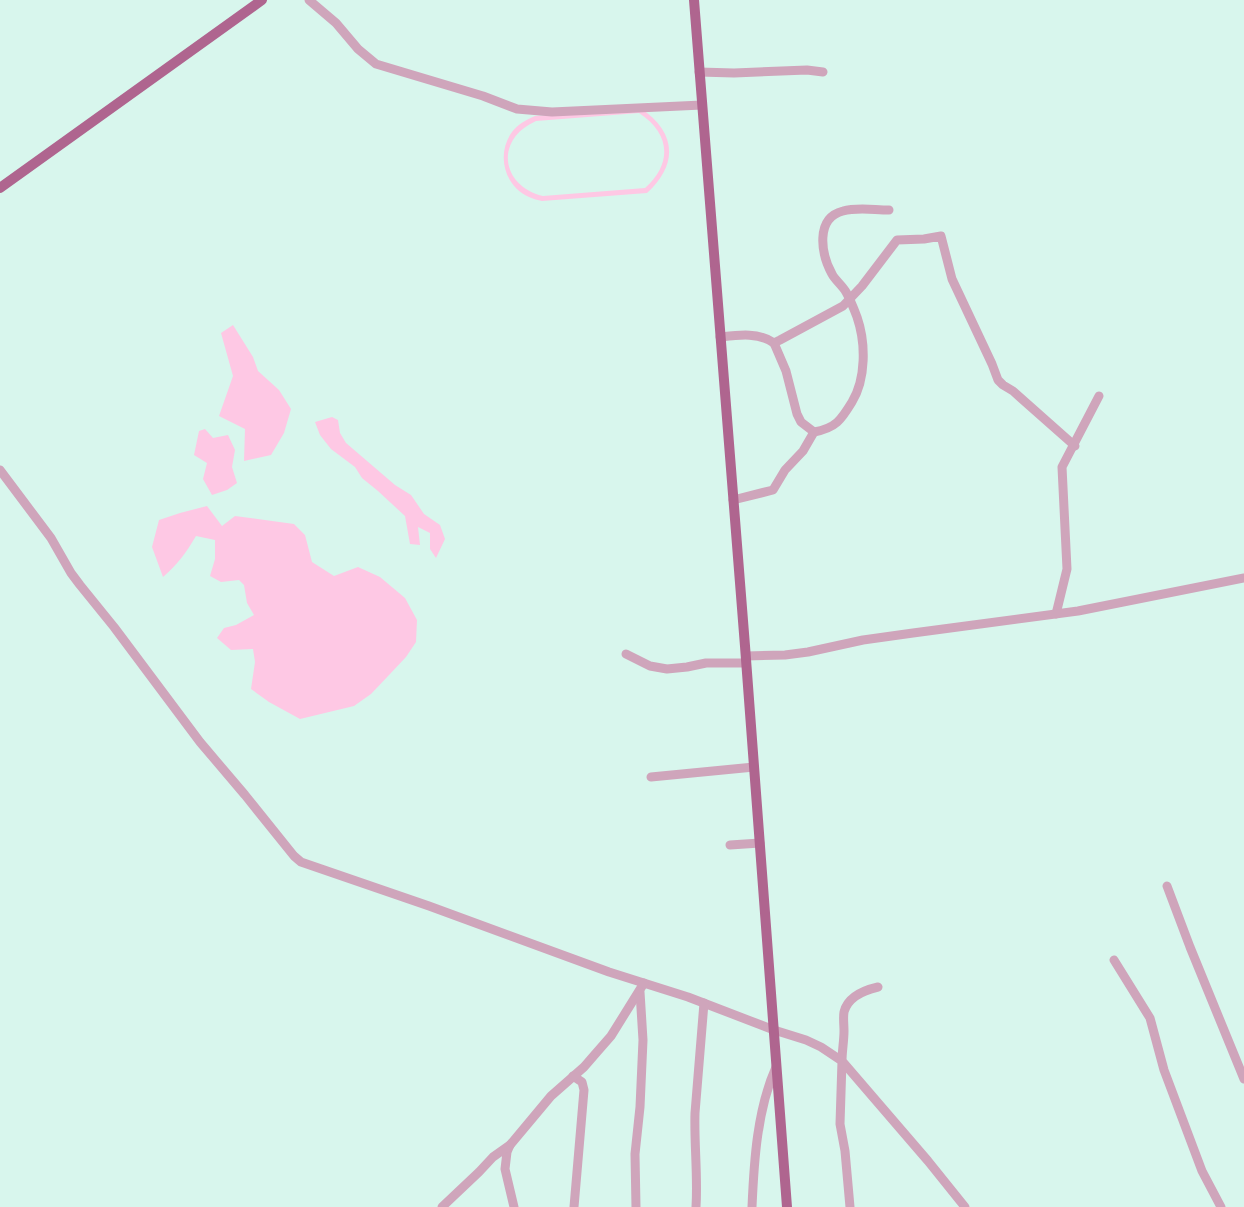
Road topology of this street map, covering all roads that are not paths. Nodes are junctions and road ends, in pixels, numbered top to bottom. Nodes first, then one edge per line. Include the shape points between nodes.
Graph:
1 (262, 0) edge
2 (309, 0) edge
3 (694, 0) edge
4 (699, 72) junction
5 (823, 72) dead end
6 (702, 105) junction
7 (0, 188) edge
8 (889, 210) dead end
9 (849, 300) junction
10 (720, 337) junction
11 (774, 343) junction
12 (1099, 396) dead end
13 (814, 432) junction
14 (1075, 446) junction
15 (0, 470) edge
16 (733, 500) junction
17 (1244, 578) edge
18 (1056, 614) junction
19 (626, 654) dead end
20 (746, 660) junction
21 (754, 767) junction
22 (651, 777) dead end
23 (760, 843) junction
24 (730, 845) dead end
25 (1167, 886) dead end
26 (1114, 960) dead end
27 (878, 987) dead end
28 (642, 988) junction
29 (704, 1003) junction
30 (774, 1030) junction
31 (842, 1061) junction
32 (777, 1065) junction
33 (573, 1076) junction
34 (1244, 1079) edge
35 (510, 1145) junction
36 (492, 1157) junction
37 (505, 1169) junction
38 (442, 1207) edge
39 (514, 1207) edge
40 (574, 1207) edge
41 (636, 1207) edge
42 (696, 1207) edge
43 (752, 1207) edge
44 (787, 1207) edge
45 (850, 1207) edge
46 (965, 1207) edge
47 (1221, 1207) edge

1 - 7 main road
2 - 6 street via 376,64 517,109 552,112
3 - 4 main road
4 - 5 street
4 - 6 main road
6 - 10 main road
8 - 9 street via 843,211 824,226 825,256
9 - 11 street
9 - 13 street via 862,344 861,382 836,424
9 - 14 street via 897,240 941,236 952,279 998,380
10 - 11 street via 750,335
10 - 16 main road
11 - 13 street via 797,414
12 - 14 street
13 - 16 street via 772,490
14 - 18 street via 1062,467 1067,569
15 - 28 street via 51,538 71,573 200,742 301,862 609,972
16 - 20 main road
17 - 18 street
18 - 20 street
19 - 20 street via 650,666 667,669
20 - 21 main road
21 - 22 street
21 - 23 main road
23 - 24 street
23 - 30 main road
25 - 34 street
26 - 47 street via 1150,1018 1164,1070 1202,1171
27 - 31 street via 867,989 847,1005
28 - 29 street
28 - 33 street via 610,1036
28 - 41 street
29 - 30 street
29 - 42 street via 695,1113
30 - 31 street via 821,1047
30 - 32 main road
31 - 45 street via 840,1124
31 - 46 street
32 - 43 street via 756,1143
32 - 44 main road
33 - 35 street
33 - 40 street via 582,1082 584,1090
35 - 36 street
35 - 37 street
36 - 37 street
36 - 38 street
37 - 39 street

